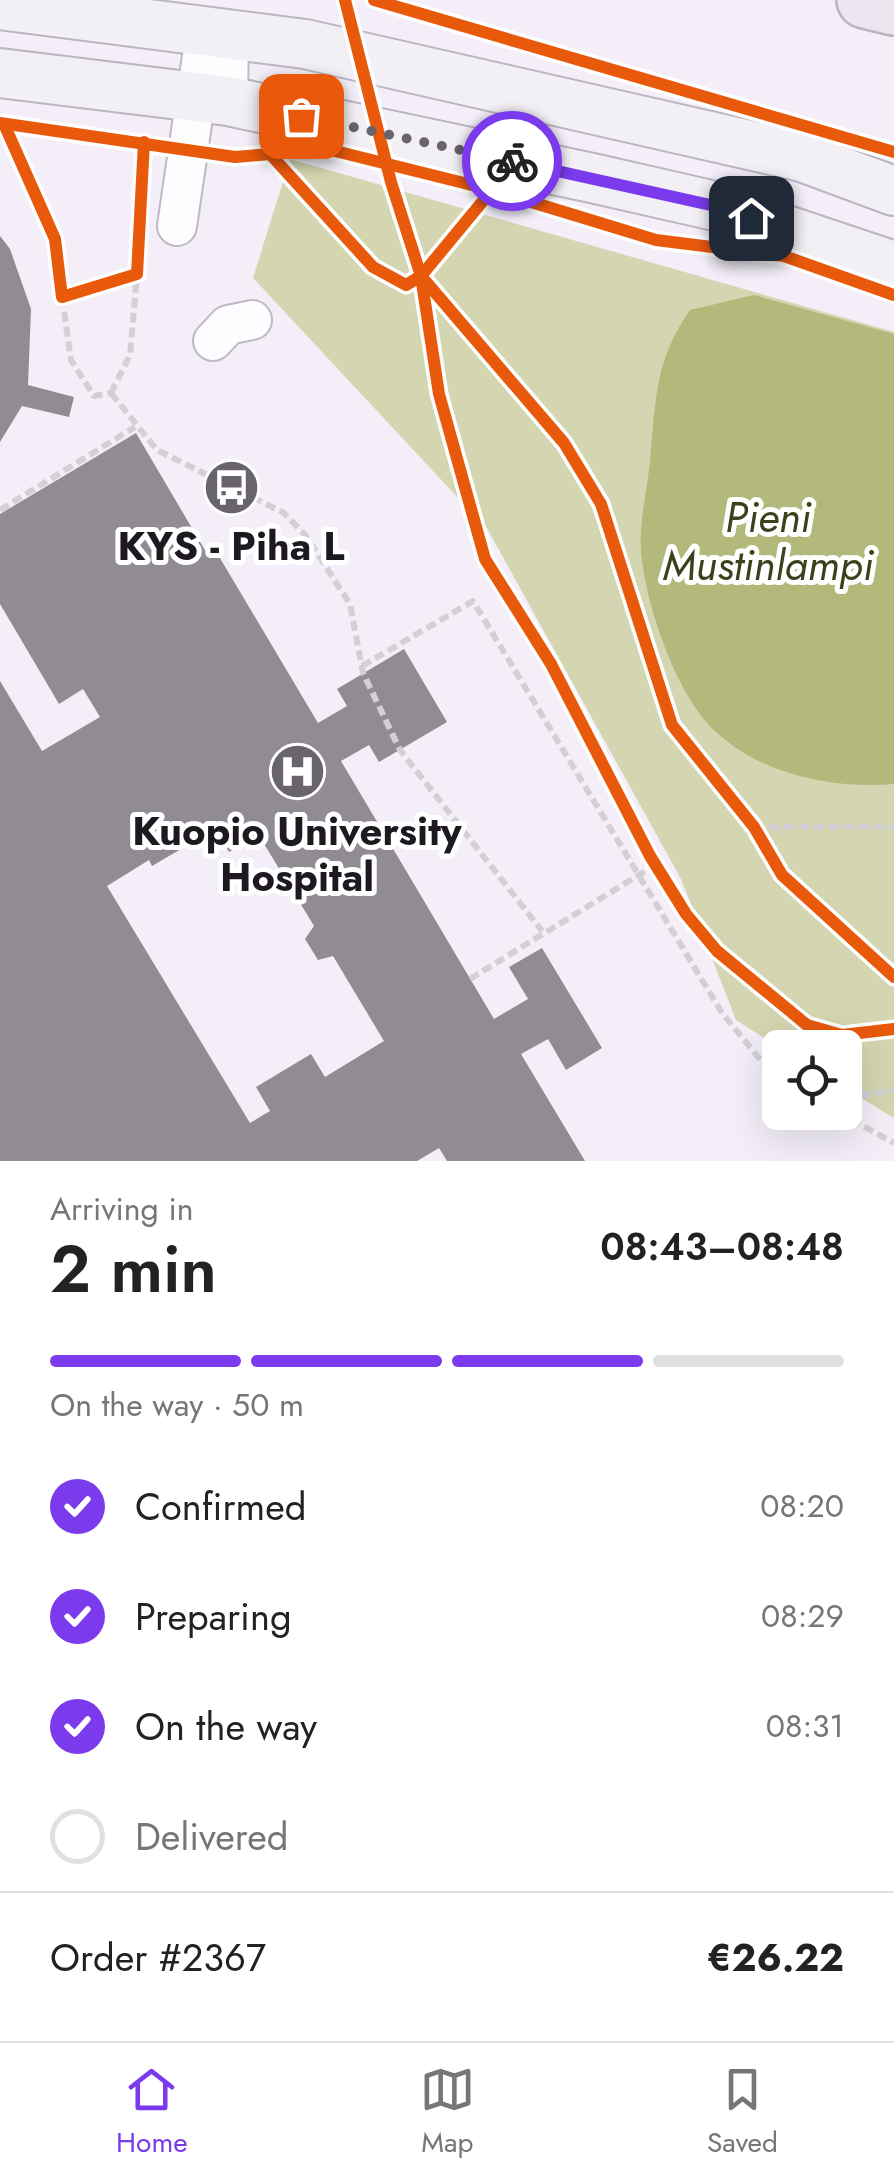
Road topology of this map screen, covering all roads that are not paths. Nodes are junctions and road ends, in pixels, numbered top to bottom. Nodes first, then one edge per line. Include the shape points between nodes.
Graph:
1 (865, 0) edge
2 (0, 5) edge
3 (894, 7) edge
4 (218, 30) junction
5 (0, 73) edge
6 (211, 99) junction
7 (894, 191) edge
8 (176, 226) dead end
9 (894, 266) edge
10 (252, 320) dead end
11 (213, 340) dead end

1 - 3 highway
2 - 4 main road
4 - 6 lane
4 - 7 main road via 802,158
5 - 6 main road
6 - 8 lane
6 - 9 main road via 715,206
10 - 11 lane via 228,325

